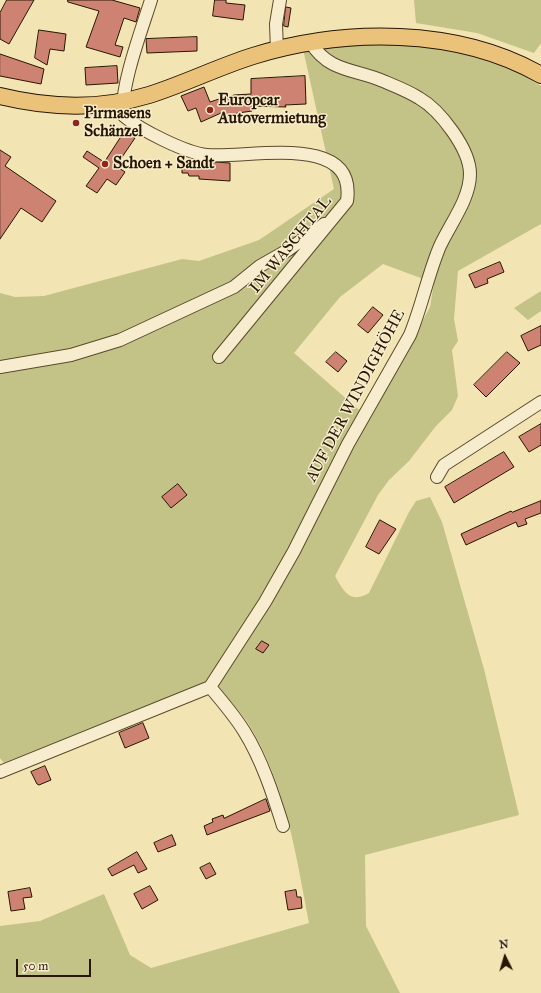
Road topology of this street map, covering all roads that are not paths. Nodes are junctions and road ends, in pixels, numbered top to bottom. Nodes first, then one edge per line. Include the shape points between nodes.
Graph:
1 (151, 0) edge
2 (280, 0) edge
3 (311, 43) junction
4 (278, 50) junction
5 (541, 75) edge
6 (0, 96) edge
7 (123, 102) junction
8 (334, 218) junction
9 (219, 357) dead end
10 (0, 367) edge
11 (541, 402) edge
12 (437, 477) dead end
13 (210, 688) junction
14 (0, 772) edge
15 (283, 826) dead end

1 - 7 street
2 - 4 street via 276,24
3 - 4 main road
3 - 5 main road via 372,38 431,40 490,53 523,65
3 - 13 street, AUF DER WINDIGHÖHE via 319,55 332,64 382,81 420,98 442,118 464,149 470,173 467,190 440,247 410,335 348,444 268,596
4 - 7 main road via 237,61 151,95
6 - 7 main road via 64,106
7 - 8 street, IM WASCHTAL via 124,116 129,120 189,150 205,155 289,153 318,156 335,163 347,180 349,192 347,201
8 - 9 street, IM WASCHTAL
8 - 10 street via 260,266 234,287 120,340 71,355
11 - 12 street via 444,466
13 - 14 street
13 - 15 street via 245,733 263,771

